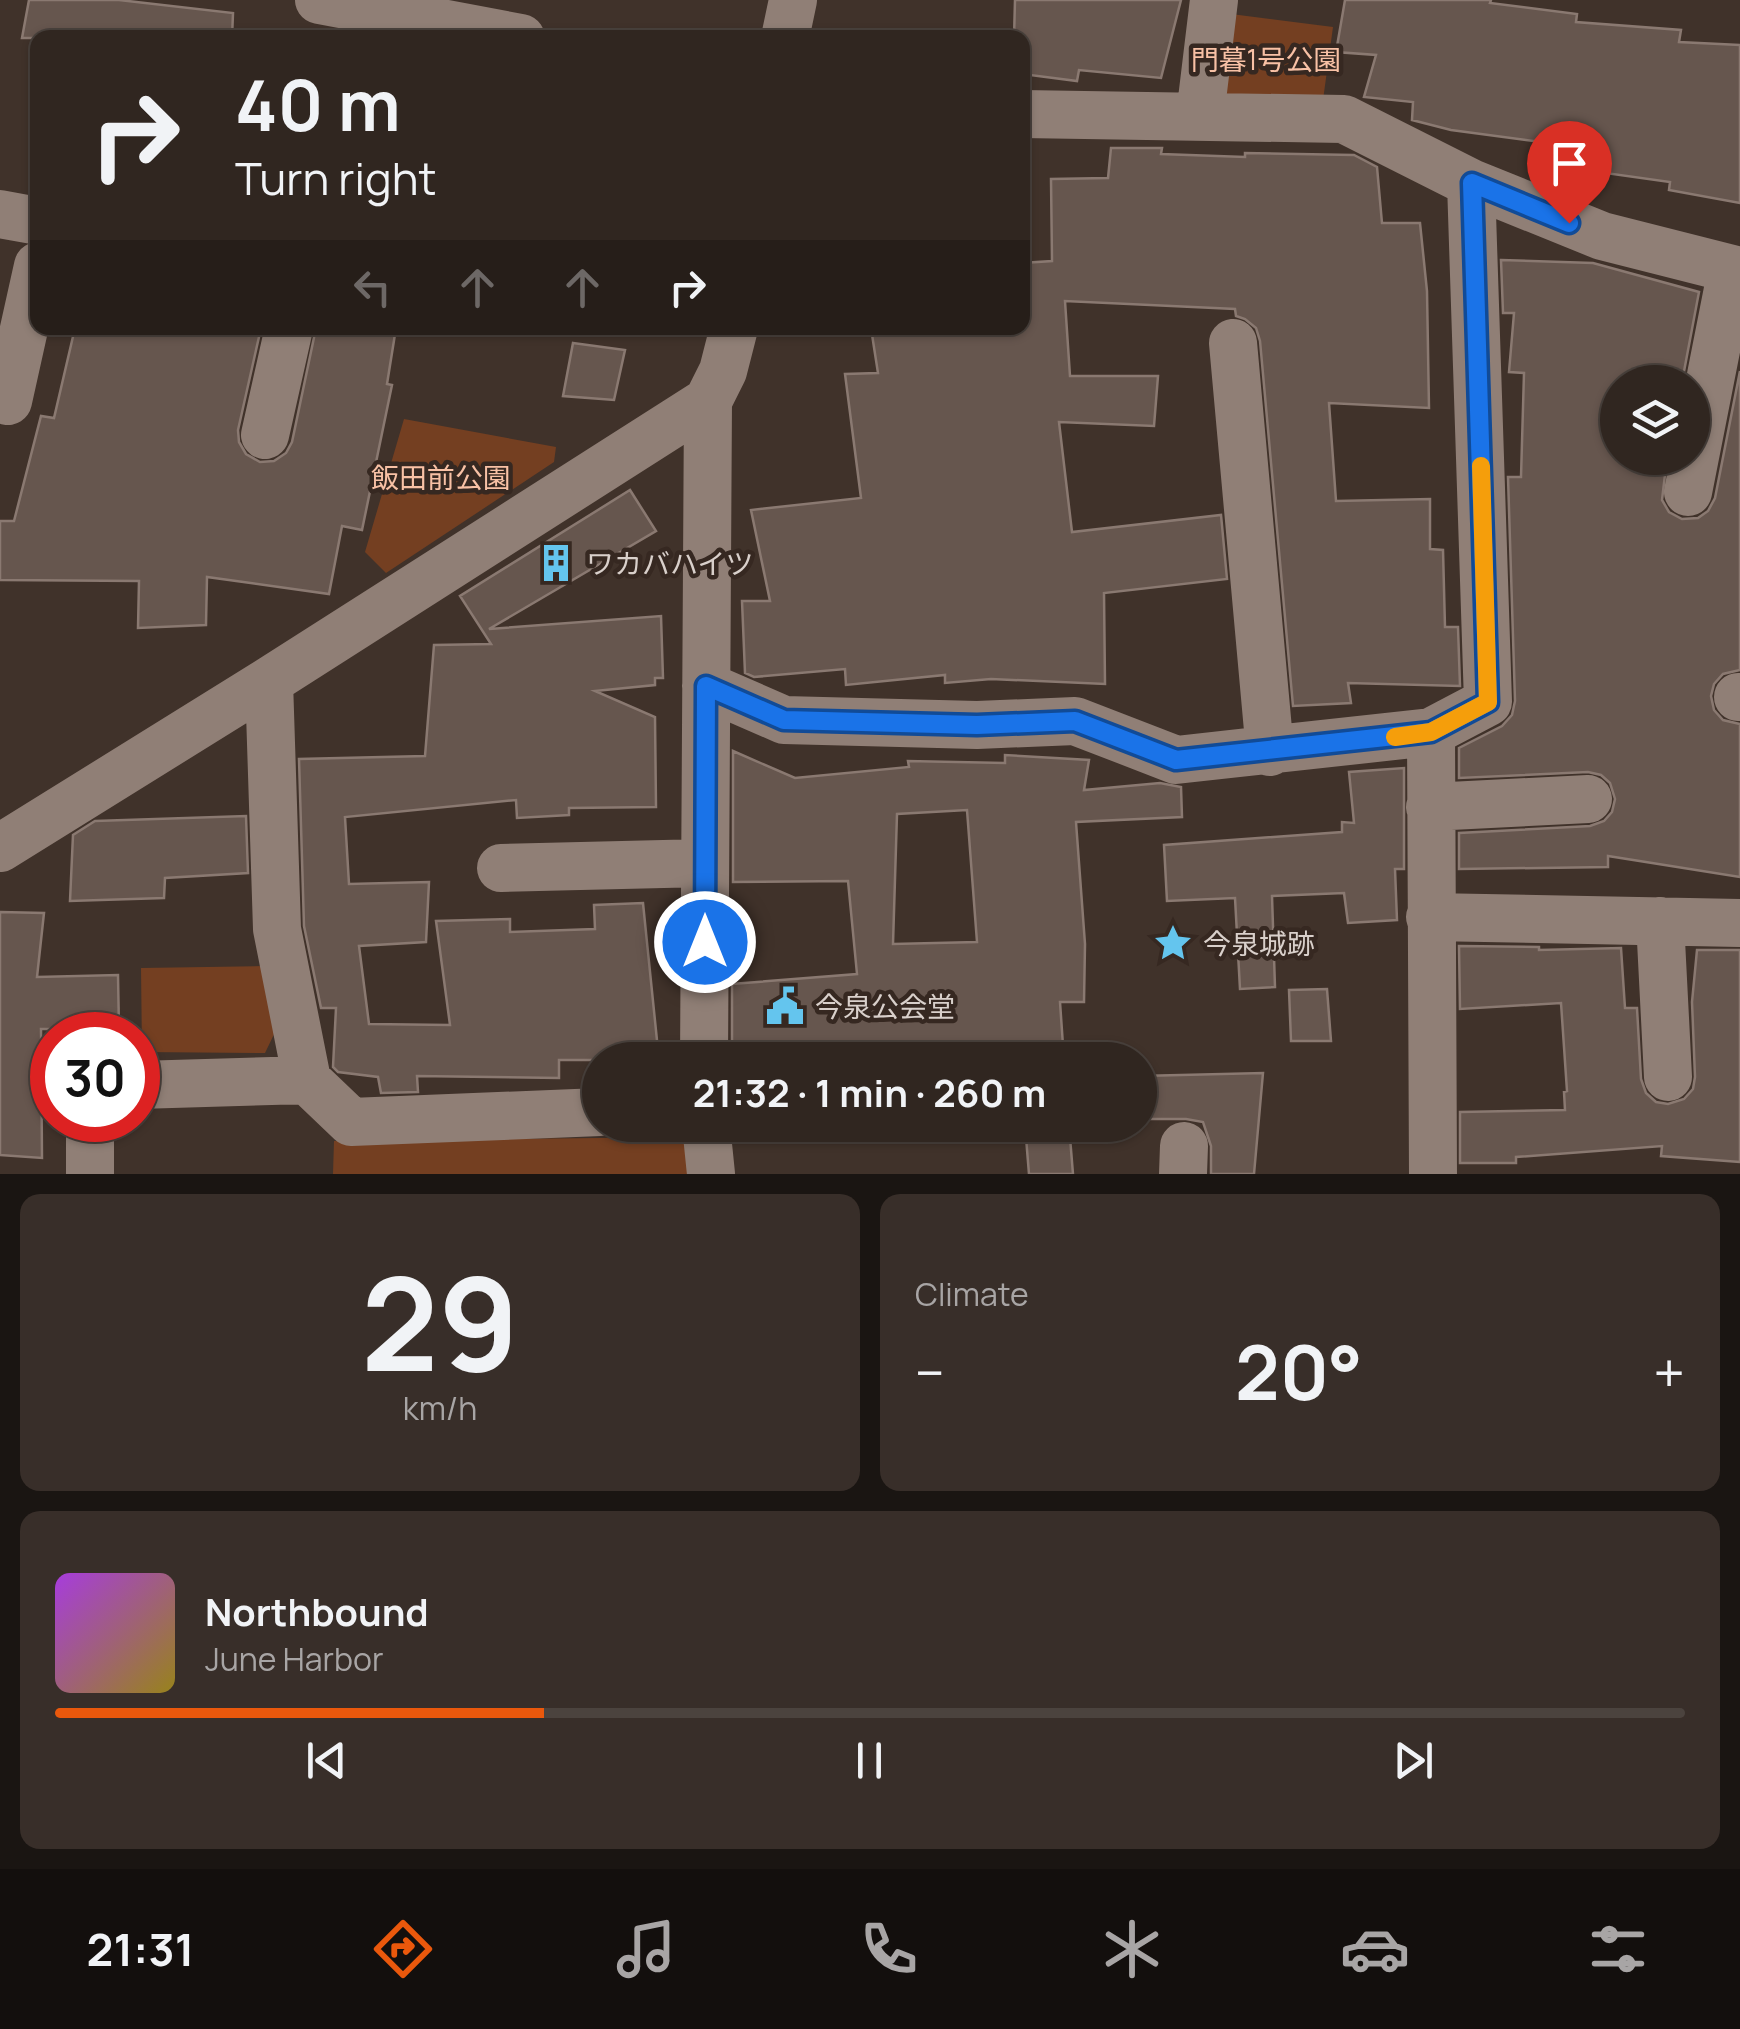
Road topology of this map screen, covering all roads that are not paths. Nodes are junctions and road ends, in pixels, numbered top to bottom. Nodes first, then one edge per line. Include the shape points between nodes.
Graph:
1 (319, 0) edge
2 (793, 0) edge
3 (1214, 0) edge
4 (432, 10) edge
5 (495, 30) edge
6 (787, 30) edge
7 (1030, 114) edge
8 (1200, 116) junction
9 (1472, 183) junction
10 (0, 214) edge
11 (30, 220) edge
12 (1736, 270) edge
13 (30, 302) edge
14 (286, 335) edge
15 (732, 335) edge
16 (1234, 344) dead end
17 (8, 400) dead end
18 (708, 401) junction
19 (264, 435) dead end
20 (1688, 492) dead end
21 (269, 681) junction
22 (706, 686) junction
23 (1431, 732) junction
24 (1270, 752) junction
25 (1588, 799) dead end
26 (1430, 807) junction
27 (0, 848) edge
28 (705, 863) junction
29 (500, 868) dead end
30 (1430, 917) junction
31 (1660, 921) junction
32 (1740, 923) edge
33 (704, 1042) edge
34 (1668, 1078) dead end
35 (307, 1080) junction
36 (160, 1085) edge
37 (582, 1113) edge
38 (90, 1142) edge
39 (708, 1142) edge
40 (90, 1174) edge
41 (711, 1174) edge
42 (1433, 1174) edge

1 - 4 street
2 - 6 street
3 - 8 street
4 - 5 street
7 - 8 street
8 - 9 street via 1344,119
9 - 12 street via 1602,236
9 - 23 street via 1488,702
10 - 11 street
12 - 20 street
13 - 17 street
14 - 19 street
15 - 18 street
16 - 24 street
18 - 21 street
18 - 22 street
21 - 27 street
21 - 35 street via 277,929
22 - 24 street via 784,720 1075,721 1176,760
22 - 28 street
23 - 24 street
23 - 26 street
25 - 26 street
26 - 30 street
28 - 29 street
28 - 33 street
30 - 31 street
30 - 42 street
31 - 32 street
31 - 34 street
35 - 36 street
35 - 37 street via 351,1122
38 - 40 street
39 - 41 street

